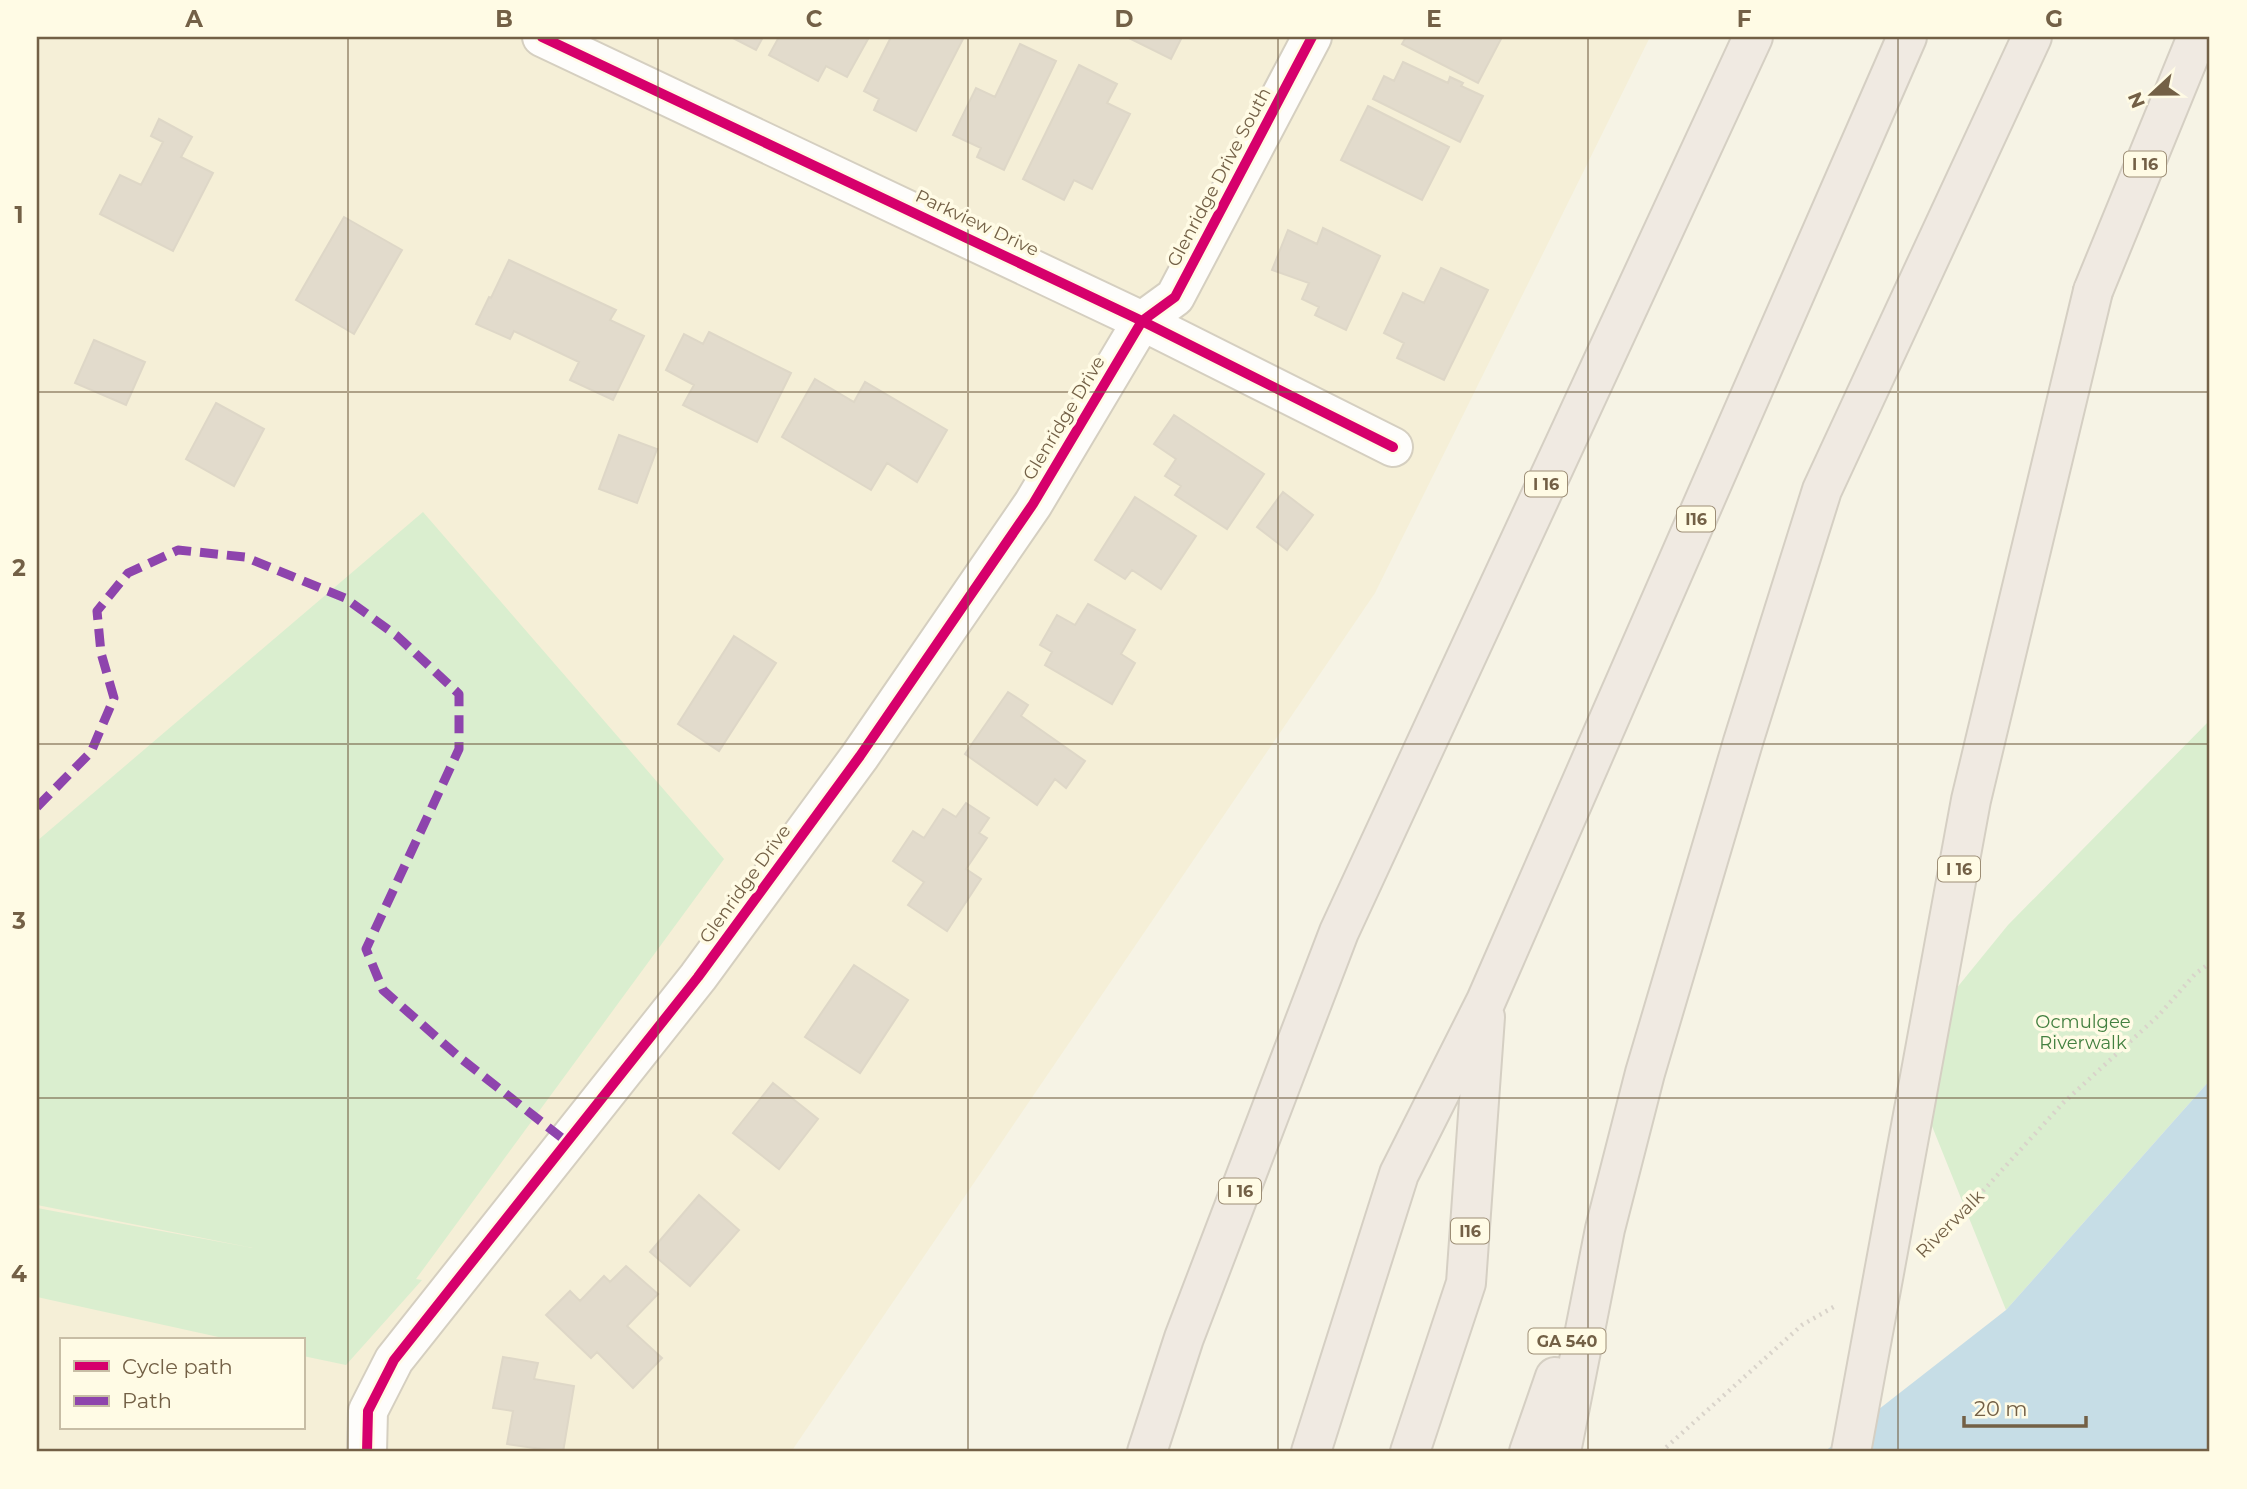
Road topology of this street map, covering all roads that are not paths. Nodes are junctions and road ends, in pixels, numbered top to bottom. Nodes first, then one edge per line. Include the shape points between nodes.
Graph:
1 (542, 37) edge
2 (1312, 37) edge
3 (1753, 37) edge
4 (1906, 37) edge
5 (2032, 37) edge
6 (2197, 37) edge
7 (1142, 321) junction
8 (1393, 447) dead end
9 (1486, 1001) junction
10 (1605, 1229) junction
11 (367, 1452) edge
12 (1147, 1452) edge
13 (1311, 1452) edge
14 (1410, 1452) edge
15 (1530, 1452) edge
16 (1561, 1452) edge
17 (1851, 1452) edge

1 - 7 street, Parkview Drive
2 - 7 street, Glenridge Drive South via 1175,297
3 - 12 highway, I 16 via 1339,932 1184,1338
4 - 9 highway, I16
5 - 10 highway via 1822,490 1645,1073
6 - 17 highway, I 16, bridge via 2093,291 1971,800
7 - 8 street, Parkview Drive
7 - 11 street, Glenridge Drive via 1033,504 860,756 698,977 394,1360 368,1411
9 - 13 highway via 1399,1174
9 - 14 highway, I16 via 1466,1283
10 - 15 highway, GA 540
10 - 16 highway

